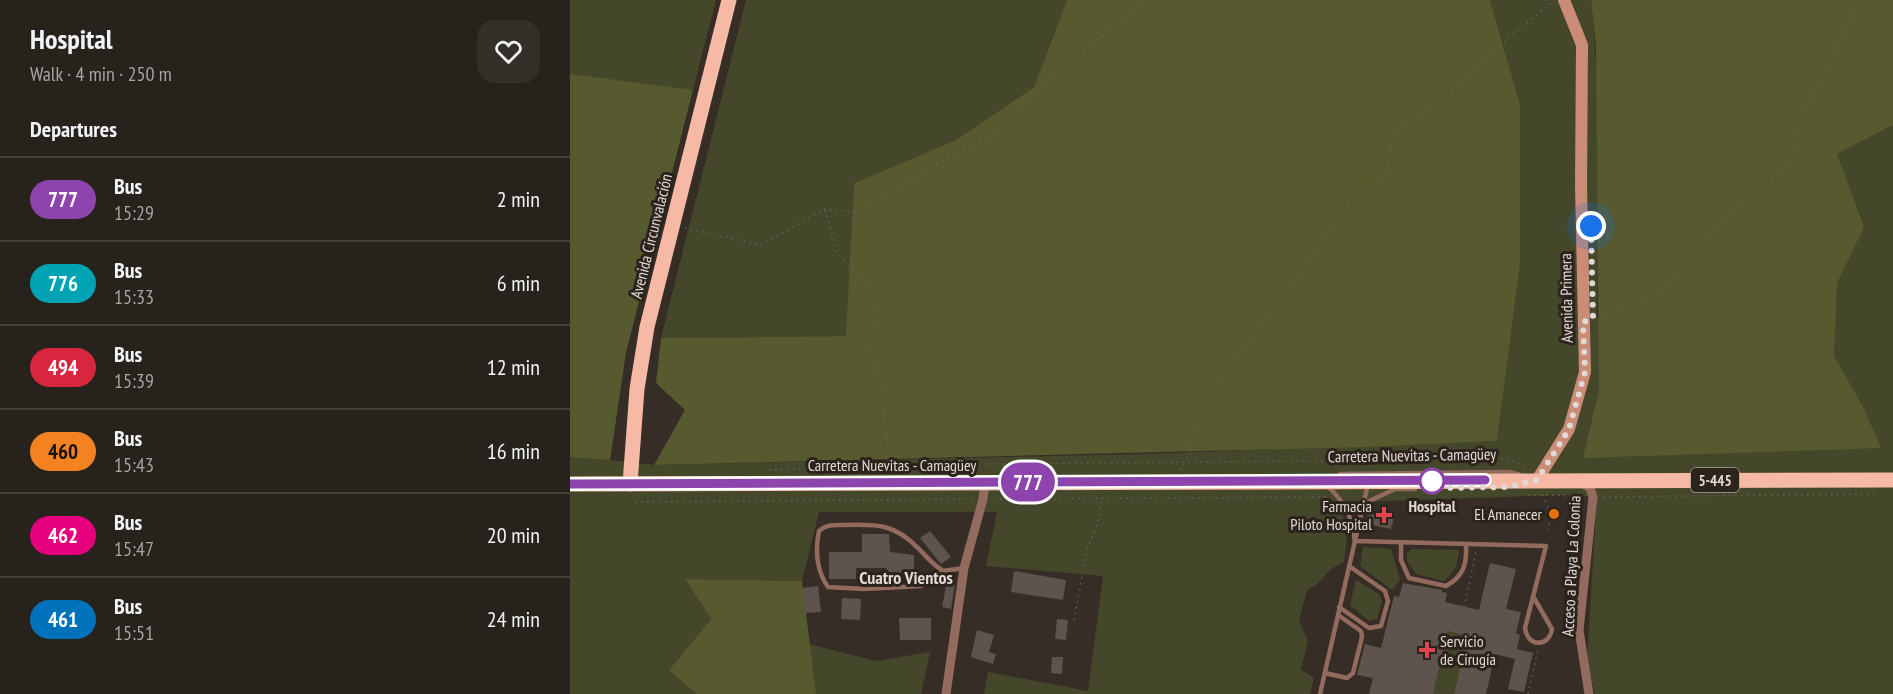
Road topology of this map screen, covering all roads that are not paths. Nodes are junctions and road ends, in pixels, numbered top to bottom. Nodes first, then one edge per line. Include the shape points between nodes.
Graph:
1 (729, 0) edge
2 (1564, 0) edge
3 (1539, 476) junction
4 (1322, 477) junction
5 (1893, 480) edge
6 (1368, 481) junction
7 (1410, 481) junction
8 (1579, 481) junction
9 (985, 483) junction
10 (570, 484) edge
11 (630, 484) junction
12 (1461, 488) dead end
13 (1393, 489) junction
14 (1427, 489) dead end
15 (1363, 504) junction
16 (1354, 541) junction
17 (1401, 543) junction
18 (1466, 544) junction
19 (1349, 566) junction
20 (964, 568) junction
21 (943, 571) junction
22 (1534, 598) junction
23 (1340, 607) junction
24 (1338, 615) junction
25 (1324, 673) junction
26 (946, 694) edge
27 (1320, 694) edge
28 (1589, 694) edge

1 - 11 highway, Avenida Circunvalación via 647,327 637,388
2 - 3 main road, Avenida Primera via 1582,45 1585,372 1569,429
3 - 4 lane, Carretera Nuevitas - Camagüey via 1509,472
3 - 7 highway, Carretera Nuevitas - Camagüey / 5-445
3 - 8 highway, Carretera Nuevitas - Camagüey / 5-445
3 - 12 lane via 1507,487
4 - 6 highway, Carretera Nuevitas - Camagüey / 5-445
4 - 9 highway, Carretera Nuevitas - Camagüey / 5-445 via 1287,481
4 - 16 lane via 1351,515
5 - 8 highway, Carretera Nuevitas - Camagüey / 5-445
6 - 7 highway, Carretera Nuevitas - Camagüey / 5-445
6 - 15 lane
7 - 13 lane
8 - 28 street, Acceso a Playa La Colonia via 1590,488 1593,497 1579,630
9 - 11 highway, Carretera Nuevitas - Camagüey / 5-445
9 - 20 street
10 - 11 highway, Carretera Nuevitas - Camagüey / 5-445
13 - 14 lane
13 - 15 lane
15 - 16 lane
16 - 17 lane
16 - 19 lane
17 - 18 lane
17 - 18 lane via 1401,560 1409,578 1446,586 1463,573
18 - 22 lane via 1546,546
19 - 23 lane
19 - 23 lane via 1386,591 1388,601 1381,626 1368,628
20 - 21 lane
20 - 26 street
21 - 21 lane via 931,564 902,533 859,525 827,526 819,531 816,546 820,576 828,587 921,585
22 - 22 lane via 1526,633 1538,643 1550,638 1552,629
23 - 24 lane
24 - 25 lane
24 - 25 lane via 1361,631 1362,637 1353,673 1347,678
25 - 27 lane

